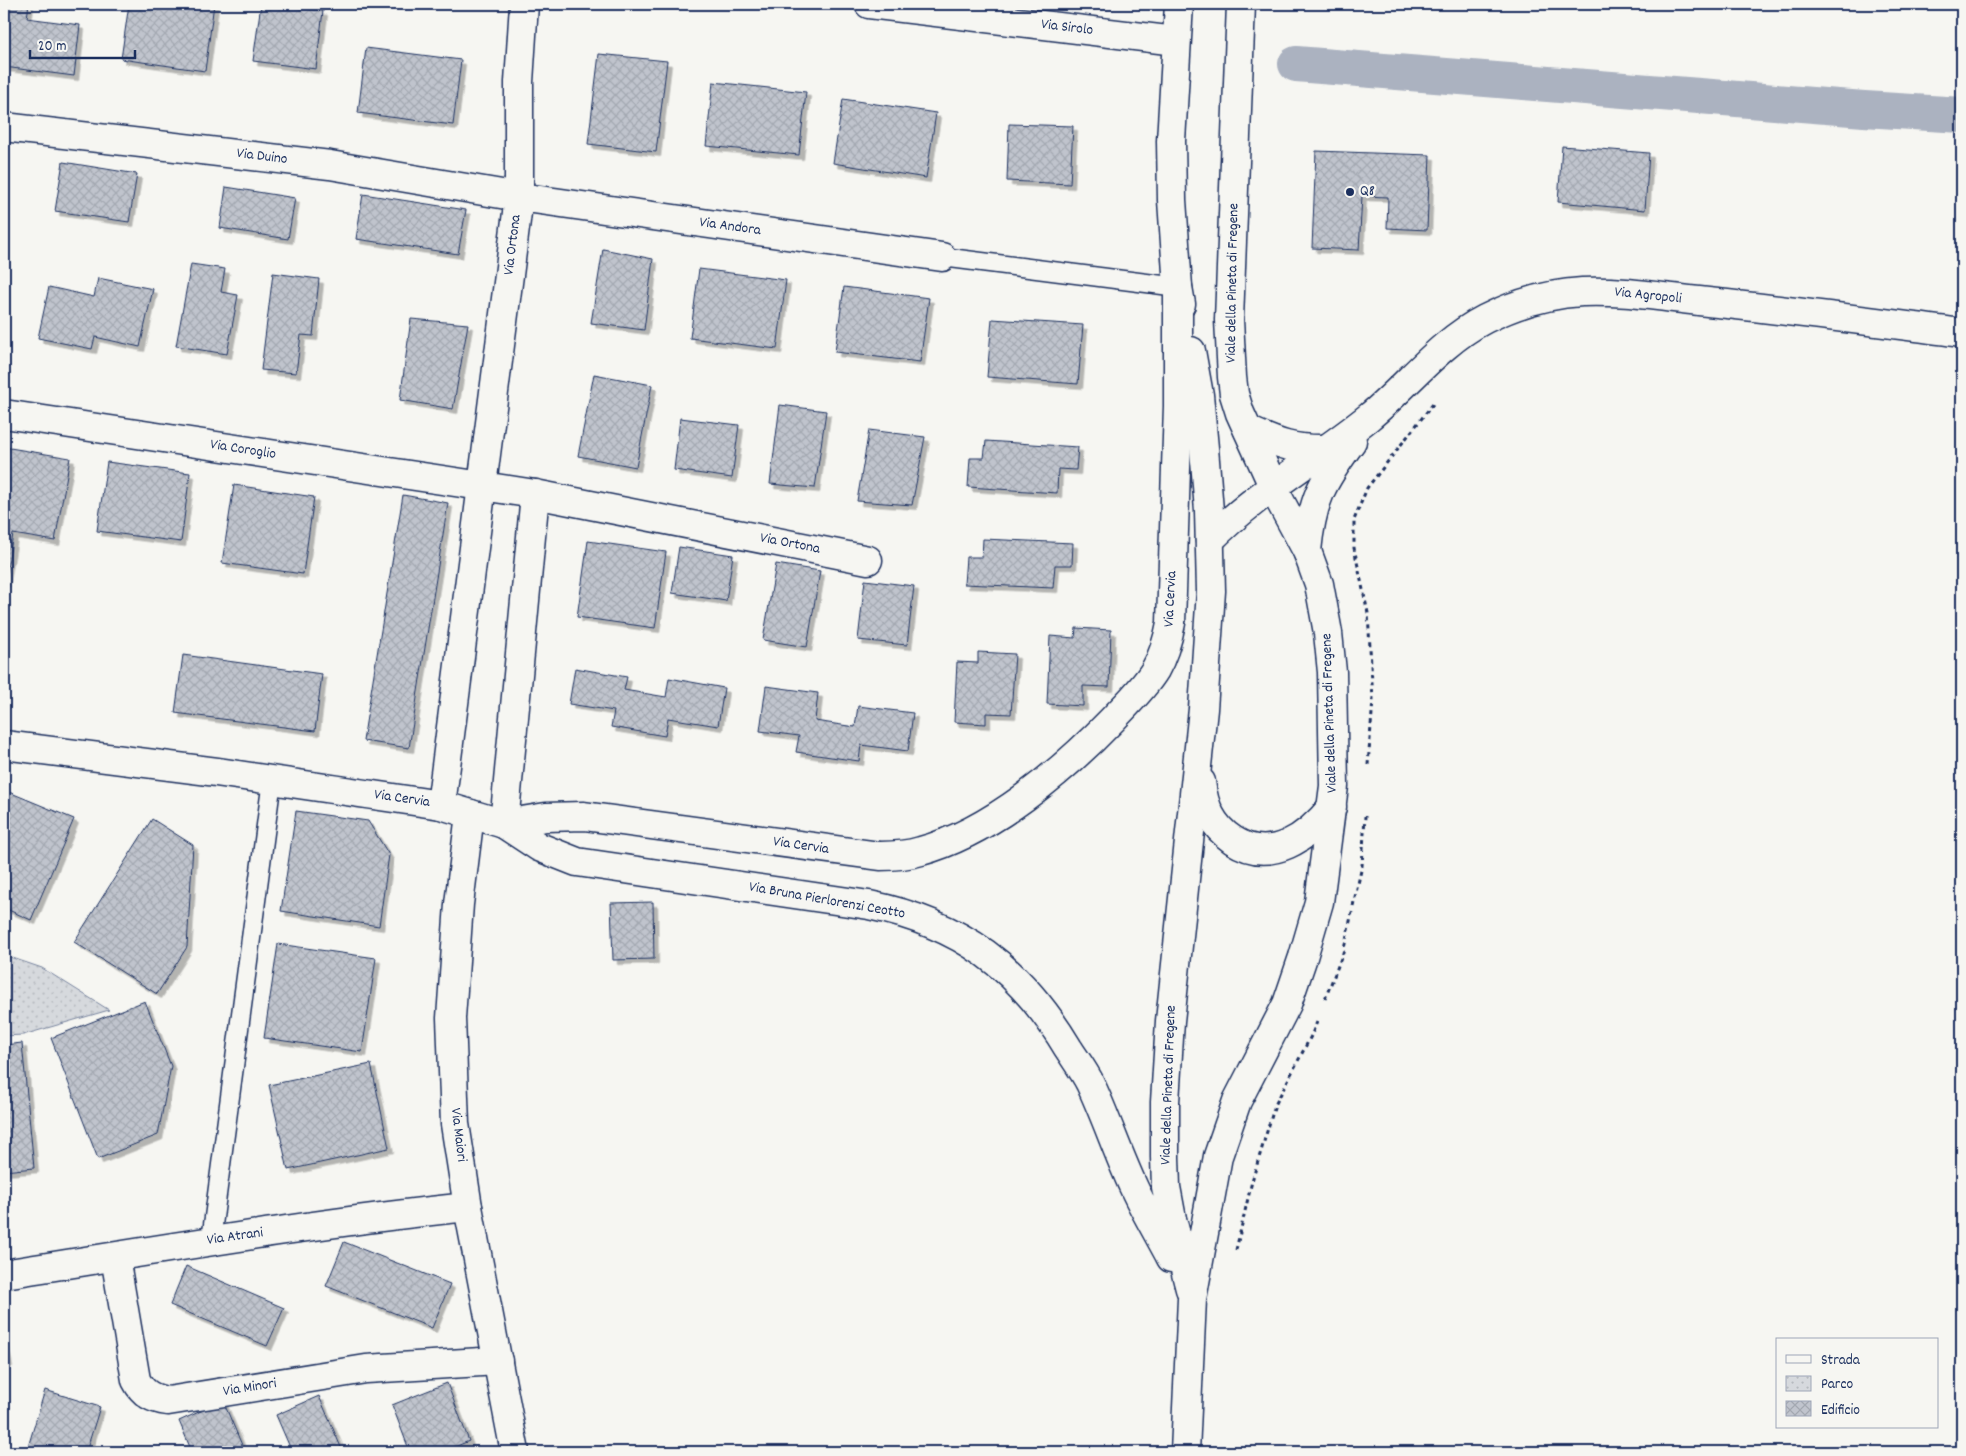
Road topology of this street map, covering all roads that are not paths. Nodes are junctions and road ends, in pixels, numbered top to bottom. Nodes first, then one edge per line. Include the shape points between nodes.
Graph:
1 (524, 4) edge
2 (869, 4) edge
3 (1179, 4) edge
4 (1241, 4) edge
5 (1176, 42) junction
6 (4, 127) edge
7 (519, 197) junction
8 (942, 256) joint
9 (1178, 287) junction
10 (1962, 333) edge
11 (4, 414) edge
12 (1371, 415) junction
13 (1248, 430) junction
14 (1328, 449) junction
15 (482, 486) junction
16 (1273, 488) junction
17 (535, 494) junction
18 (1210, 540) junction
19 (1308, 550) junction
20 (868, 560) dead end
21 (4, 745) edge
22 (1198, 756) junction
23 (272, 780) junction
24 (441, 805) junction
25 (1332, 807) junction
26 (470, 814) junction
27 (504, 824) junction
28 (468, 1207) junction
29 (211, 1240) junction
30 (115, 1257) junction
31 (4, 1274) edge
32 (1192, 1299) junction
33 (498, 1361) junction
34 (515, 1452) edge
35 (1185, 1452) edge

1 - 7 street, Via Ortona via 519,82
2 - 5 street, Via Sirolo
3 - 5 street, Viale della Pineta di Fregene
4 - 13 street, Viale della Pineta di Fregene via 1229,320 1234,394
5 - 9 street, Viale della Pineta di Fregene via 1171,141
6 - 7 street, Via Duino via 330,165
7 - 8 street, Via Andora
7 - 15 street, Via Ortona
8 - 9 lane
9 - 18 street, Viale della Pineta di Fregene via 1199,395
9 - 27 street, Via Cervia via 1178,406 1169,633 1156,668 1135,696 1087,746 1045,780 1001,813 961,836 920,852 891,856 871,856 584,816 546,817
10 - 12 street, Via Agropoli via 1747,306 1580,292 1526,302 1483,320 1414,374
11 - 15 street, Via Coroglio
12 - 14 street
12 - 19 street via 1324,482 1312,510
13 - 14 street via 1297,448
13 - 16 street, Viale della Pineta di Fregene
14 - 16 street
15 - 17 street, Via Coroglio
15 - 24 street, Via Ortona
16 - 18 street via 1242,510
16 - 19 street, Viale della Pineta di Fregene
17 - 20 street, Via Ortona
17 - 27 street
18 - 22 street, Viale della Pineta di Fregene via 1210,609
19 - 25 street, Viale della Pineta di Fregene via 1319,584 1332,672
21 - 23 street, Via Cervia
22 - 25 street via 1210,815 1227,836 1249,848 1273,849 1290,843 1315,827
22 - 32 street, Viale della Pineta di Fregene via 1170,1021 1165,1120 1166,1187
23 - 24 street, Via Cervia
23 - 29 lane
24 - 26 street, Via Cervia
25 - 32 street, Viale della Pineta di Fregene via 1319,902 1304,957 1287,1004 1237,1101 1218,1156
26 - 27 street, Via Cervia
26 - 28 street, Via Maiori via 459,904 451,1018 455,1124
27 - 32 street, Via Bruna Pierlorenzi Ceotto via 539,847 577,862 897,911 942,927 981,950 1022,985 1056,1028 1089,1082 1134,1188
28 - 29 street, Via Atrani
28 - 33 street, Via Maiori
29 - 30 street, Via Atrani
30 - 31 street, Via Atrani
30 - 33 street, Via Minori via 136,1380 156,1400 168,1401 366,1369
32 - 35 street, Viale della Pineta di Fregene
33 - 34 street, Via Maiori

